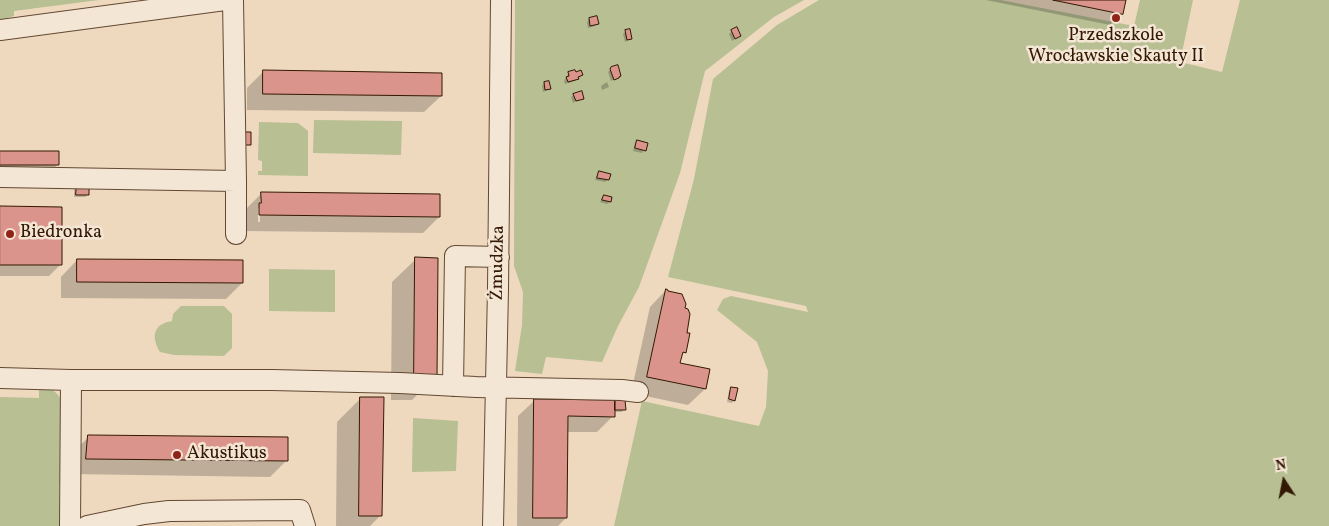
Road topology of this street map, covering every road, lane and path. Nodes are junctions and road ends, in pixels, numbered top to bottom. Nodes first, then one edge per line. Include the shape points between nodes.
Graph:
1 (225, 0) edge
2 (233, 0) edge
3 (501, 0) edge
4 (0, 30) edge
5 (0, 177) edge
6 (236, 181) junction
7 (236, 234) dead end
8 (499, 257) junction
9 (0, 378) edge
10 (72, 380) junction
11 (453, 386) junction
12 (496, 388) junction
13 (638, 392) dead end
14 (70, 526) edge
15 (87, 526) edge
16 (305, 526) edge
17 (493, 526) edge

1 - 4 street
2 - 6 street
3 - 8 street, Żmudzka
5 - 6 street
6 - 7 street
8 - 11 street via 455,256
8 - 12 street, Żmudzka
9 - 10 street
10 - 11 street via 272,380
10 - 14 street
11 - 12 street
12 - 13 street
12 - 17 street, Żmudzka
15 - 16 street via 144,514 197,510 300,510

